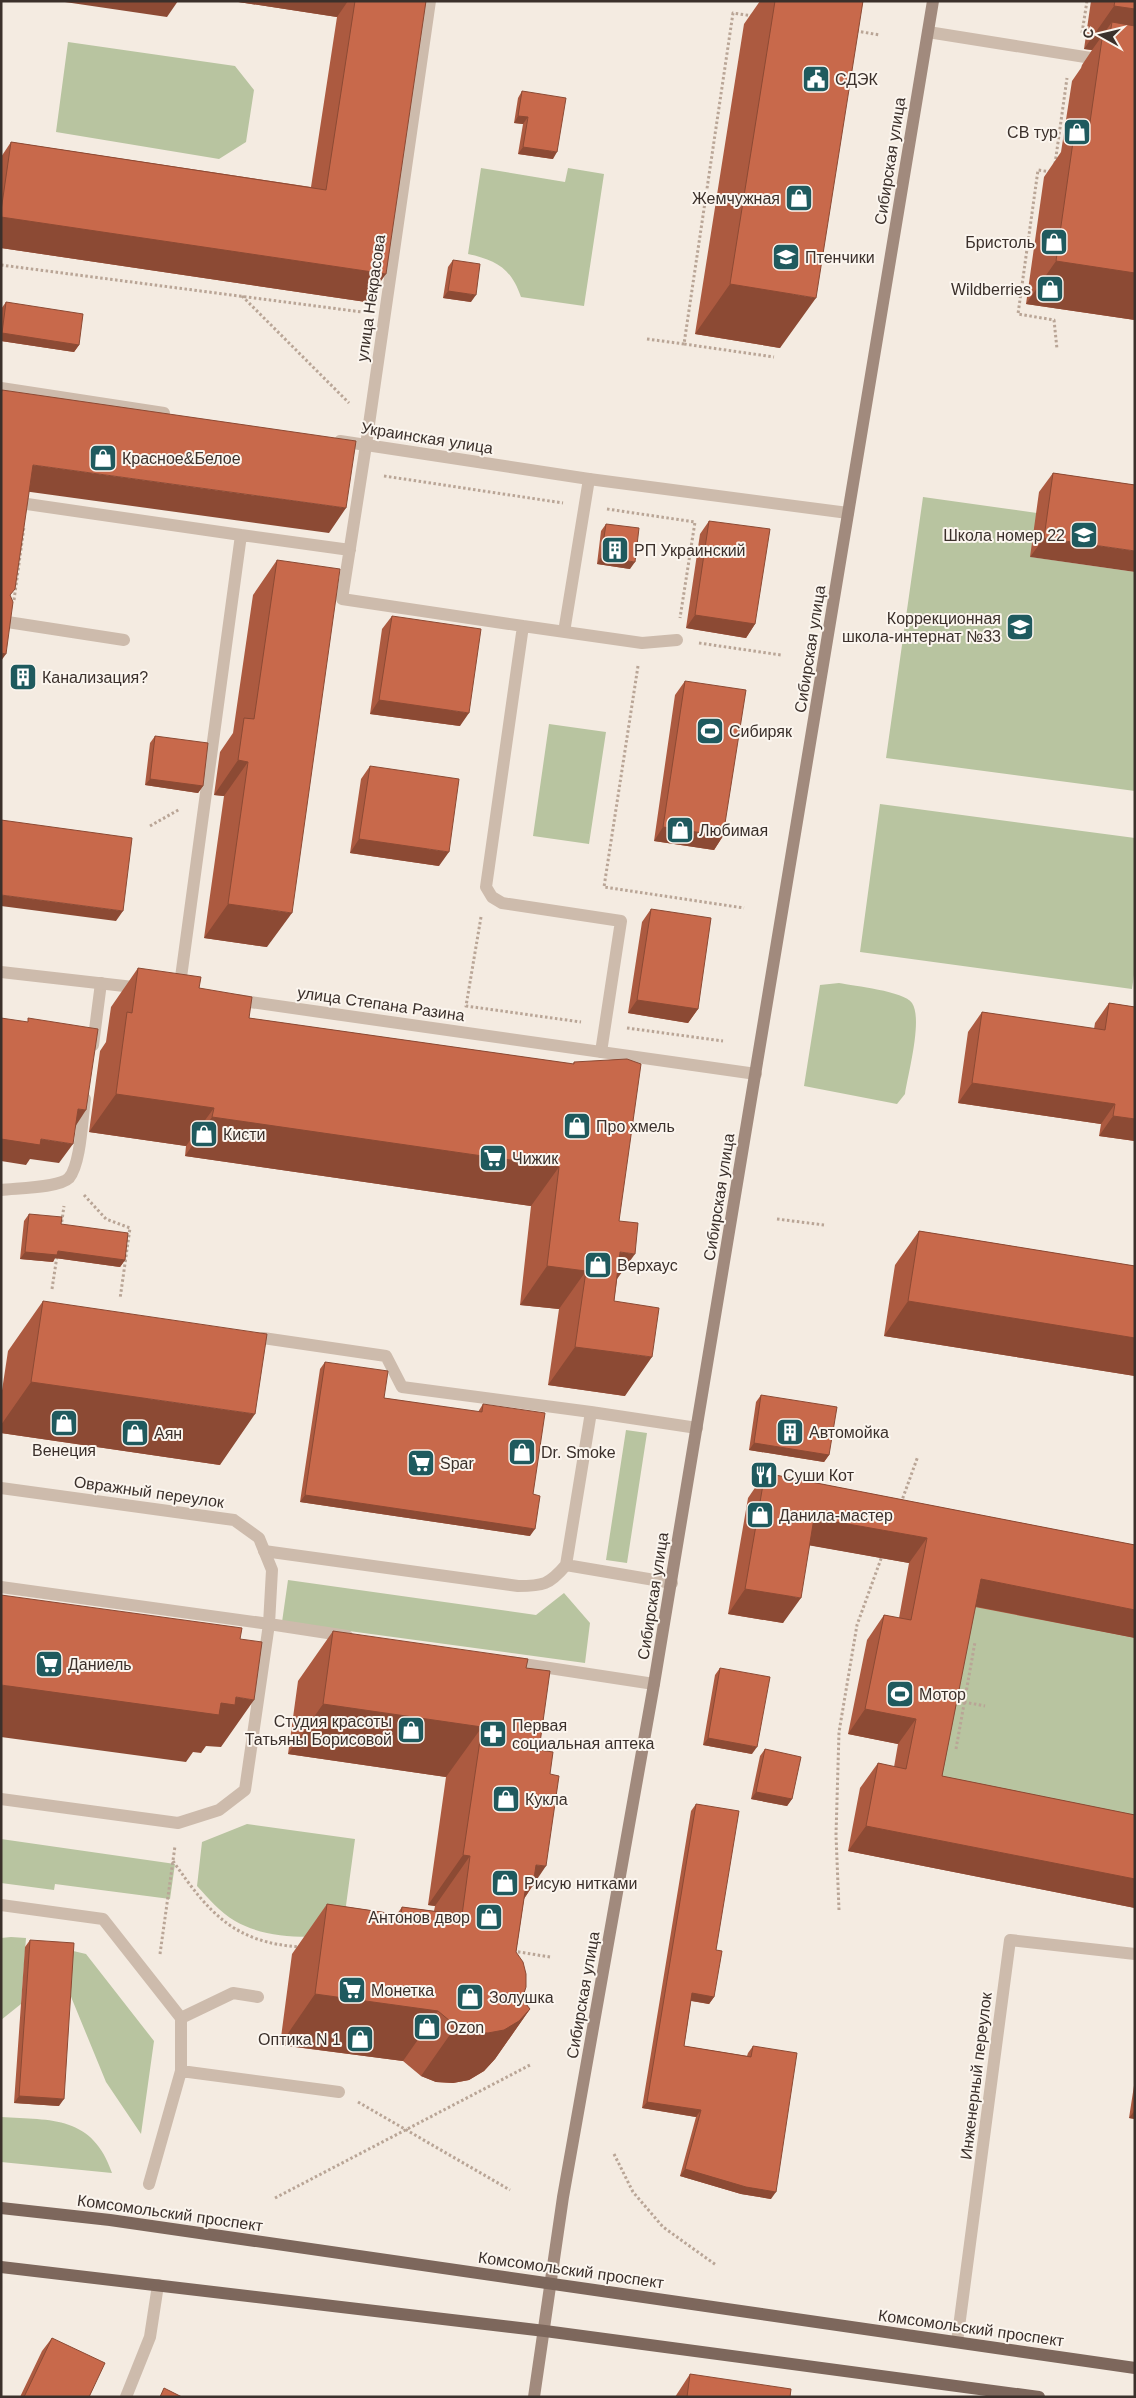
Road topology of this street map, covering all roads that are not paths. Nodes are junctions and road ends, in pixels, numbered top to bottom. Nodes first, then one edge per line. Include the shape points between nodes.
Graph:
1 (430, 1) edge
2 (933, 1) edge
3 (928, 32) junction
4 (1135, 65) edge
5 (1, 388) edge
6 (178, 416) edge
7 (326, 439) edge
8 (366, 445) junction
9 (589, 479) junction
10 (27, 504) edge
11 (848, 513) junction
12 (241, 535) junction
13 (350, 550) junction
14 (6, 622) edge
15 (523, 626) junction
16 (564, 632) junction
17 (124, 640) dead end
18 (677, 640) road end
19 (1, 972) edge
20 (101, 983) junction
21 (219, 998) edge
22 (602, 1052) junction
23 (90, 1062) edge
24 (756, 1074) junction
25 (86, 1090) edge
26 (1, 1190) edge
27 (263, 1338) edge
28 (591, 1412) junction
29 (697, 1428) junction
30 (1, 1488) edge
31 (264, 1551) junction
32 (566, 1565) junction
33 (672, 1583) junction
34 (1, 1587) edge
35 (270, 1624) junction
36 (356, 1638) edge
37 (502, 1661) edge
38 (654, 1684) junction
39 (1, 1799) edge
40 (1, 1905) edge
41 (1135, 1954) edge
42 (258, 1997) dead end
43 (181, 2018) junction
44 (181, 2071) junction
45 (340, 2092) road end
46 (149, 2184) dead end
47 (1, 2208) edge
48 (1, 2267) edge
49 (551, 2283) junction
50 (158, 2285) junction
51 (545, 2331) junction
52 (957, 2342) junction
53 (1135, 2368) edge
54 (126, 2397) edge
55 (534, 2397) edge
56 (1039, 2397) edge

1 - 8 street, улица Некрасова
2 - 3 main road, Сибирская улица
3 - 4 street
3 - 11 main road, Сибирская улица
5 - 6 street
7 - 8 street, Украинская улица
8 - 9 street, Украинская улица
8 - 13 street, улица Некрасова
9 - 11 street, Украинская улица
9 - 16 street
10 - 12 street
11 - 24 main road, Сибирская улица
12 - 13 street
12 - 20 street via 184,993
13 - 15 street, улица Некрасова via 342,599
14 - 17 street
15 - 16 street
15 - 22 street via 486,881 488,893 502,903 621,921
16 - 18 street via 642,643
19 - 20 street
20 - 23 street
21 - 22 street, улица Степана Разина
22 - 24 street, улица Степана Разина
24 - 29 main road, Сибирская улица
25 - 26 street via 76,1165 68,1178 55,1184
27 - 28 street via 386,1356 402,1387
28 - 29 street
28 - 32 street
29 - 33 main road, Сибирская улица
30 - 31 street, Овражный переулок via 234,1520 259,1538
31 - 32 street via 518,1586 542,1586 555,1578
31 - 35 street, Овражный переулок via 272,1570
32 - 33 street
33 - 38 main road, Сибирская улица
34 - 35 street
35 - 36 street
35 - 39 street, Овражный переулок via 246,1790 219,1810 178,1823
37 - 38 street
38 - 49 main road, Сибирская улица via 563,2196
40 - 43 street via 103,1919
41 - 52 street, Инженерный переулок via 1010,1940
42 - 43 street via 233,1993
43 - 44 street
44 - 45 street
44 - 46 street
47 - 49 main road, Комсомольский проспект via 110,2220
48 - 50 main road
49 - 51 main road, Сибирская улица
49 - 52 main road, Комсомольский проспект
50 - 51 main road
50 - 54 street via 150,2337
51 - 55 main road, Сибирская улица
51 - 56 main road
52 - 53 main road, Комсомольский проспект

